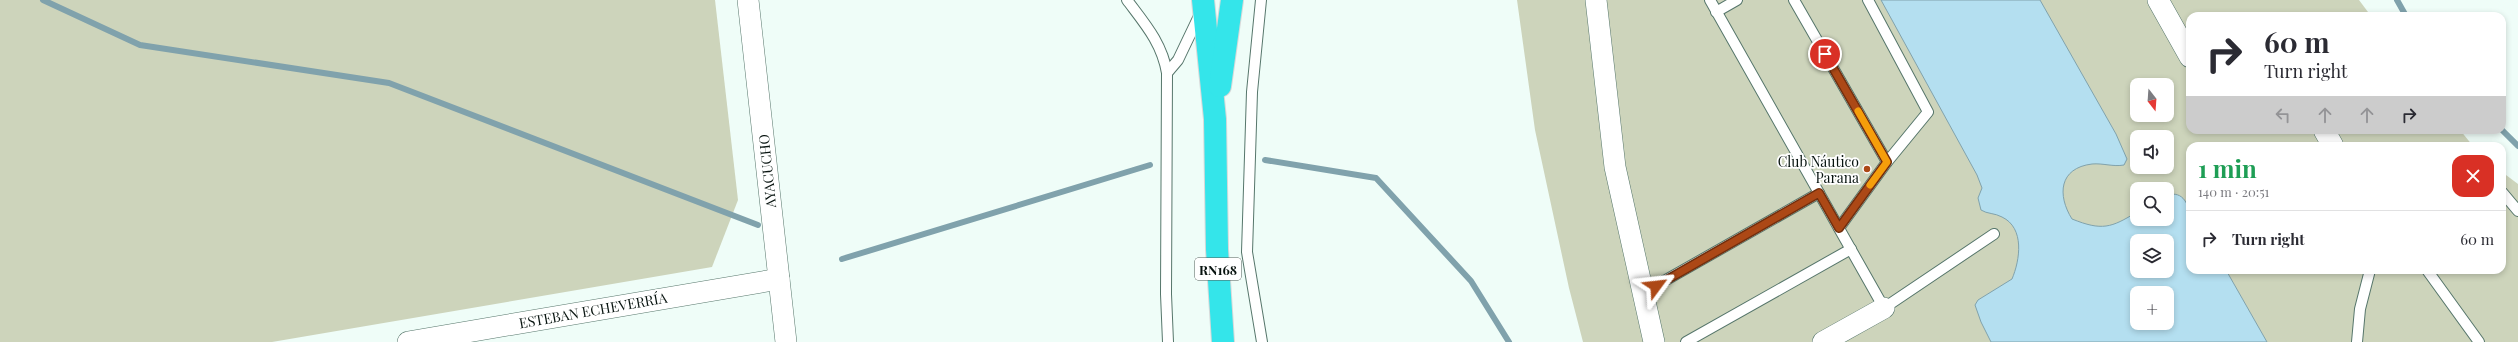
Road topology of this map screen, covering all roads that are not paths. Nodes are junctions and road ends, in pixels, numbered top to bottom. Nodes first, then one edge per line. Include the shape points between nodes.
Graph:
1 (748, 0) edge
2 (1127, 0) edge
3 (1232, 0) edge
4 (1262, 0) edge
5 (1596, 0) edge
6 (1710, 0) edge
7 (1737, 0) edge
8 (1794, 0) edge
9 (1868, 0) edge
10 (2158, 0) edge
11 (1204, 2) edge
12 (1716, 12) junction
13 (2186, 50) edge
14 (1168, 73) junction
15 (1215, 119) junction
16 (1887, 162) junction
17 (1819, 193) junction
18 (2506, 197) edge
19 (2518, 211) edge
20 (1839, 228) junction
21 (1994, 234) dead end
22 (1851, 249) junction
23 (2369, 274) edge
24 (2430, 274) edge
25 (779, 278) junction
26 (1643, 293) junction
27 (1884, 308) junction
28 (408, 342) edge
29 (786, 342) edge
30 (1168, 342) edge
31 (1223, 342) edge
32 (1262, 342) edge
33 (1654, 342) edge
34 (1686, 342) edge
35 (1822, 342) edge
36 (2357, 342) edge
37 (2479, 342) edge

1 - 25 street, AYACUCHO
2 - 14 lane via 1154,36 1164,55
3 - 15 highway, RN168
4 - 32 lane via 1252,92 1247,252
5 - 26 street via 1614,167
6 - 12 lane
7 - 12 lane
8 - 16 lane
9 - 16 lane via 1928,112
10 - 13 street
11 - 14 lane via 1194,30
11 - 15 highway, RN168
12 - 17 lane
14 - 30 lane
15 - 31 highway, RN168 via 1215,195
16 - 20 lane
17 - 20 lane
17 - 26 lane
18 - 19 lane
20 - 22 lane
21 - 27 lane
22 - 27 lane
22 - 34 lane
23 - 36 lane via 2360,309
24 - 37 lane
25 - 28 street, ESTEBAN ECHEVERRÍA
25 - 29 street, AYACUCHO
26 - 33 street
27 - 35 street

